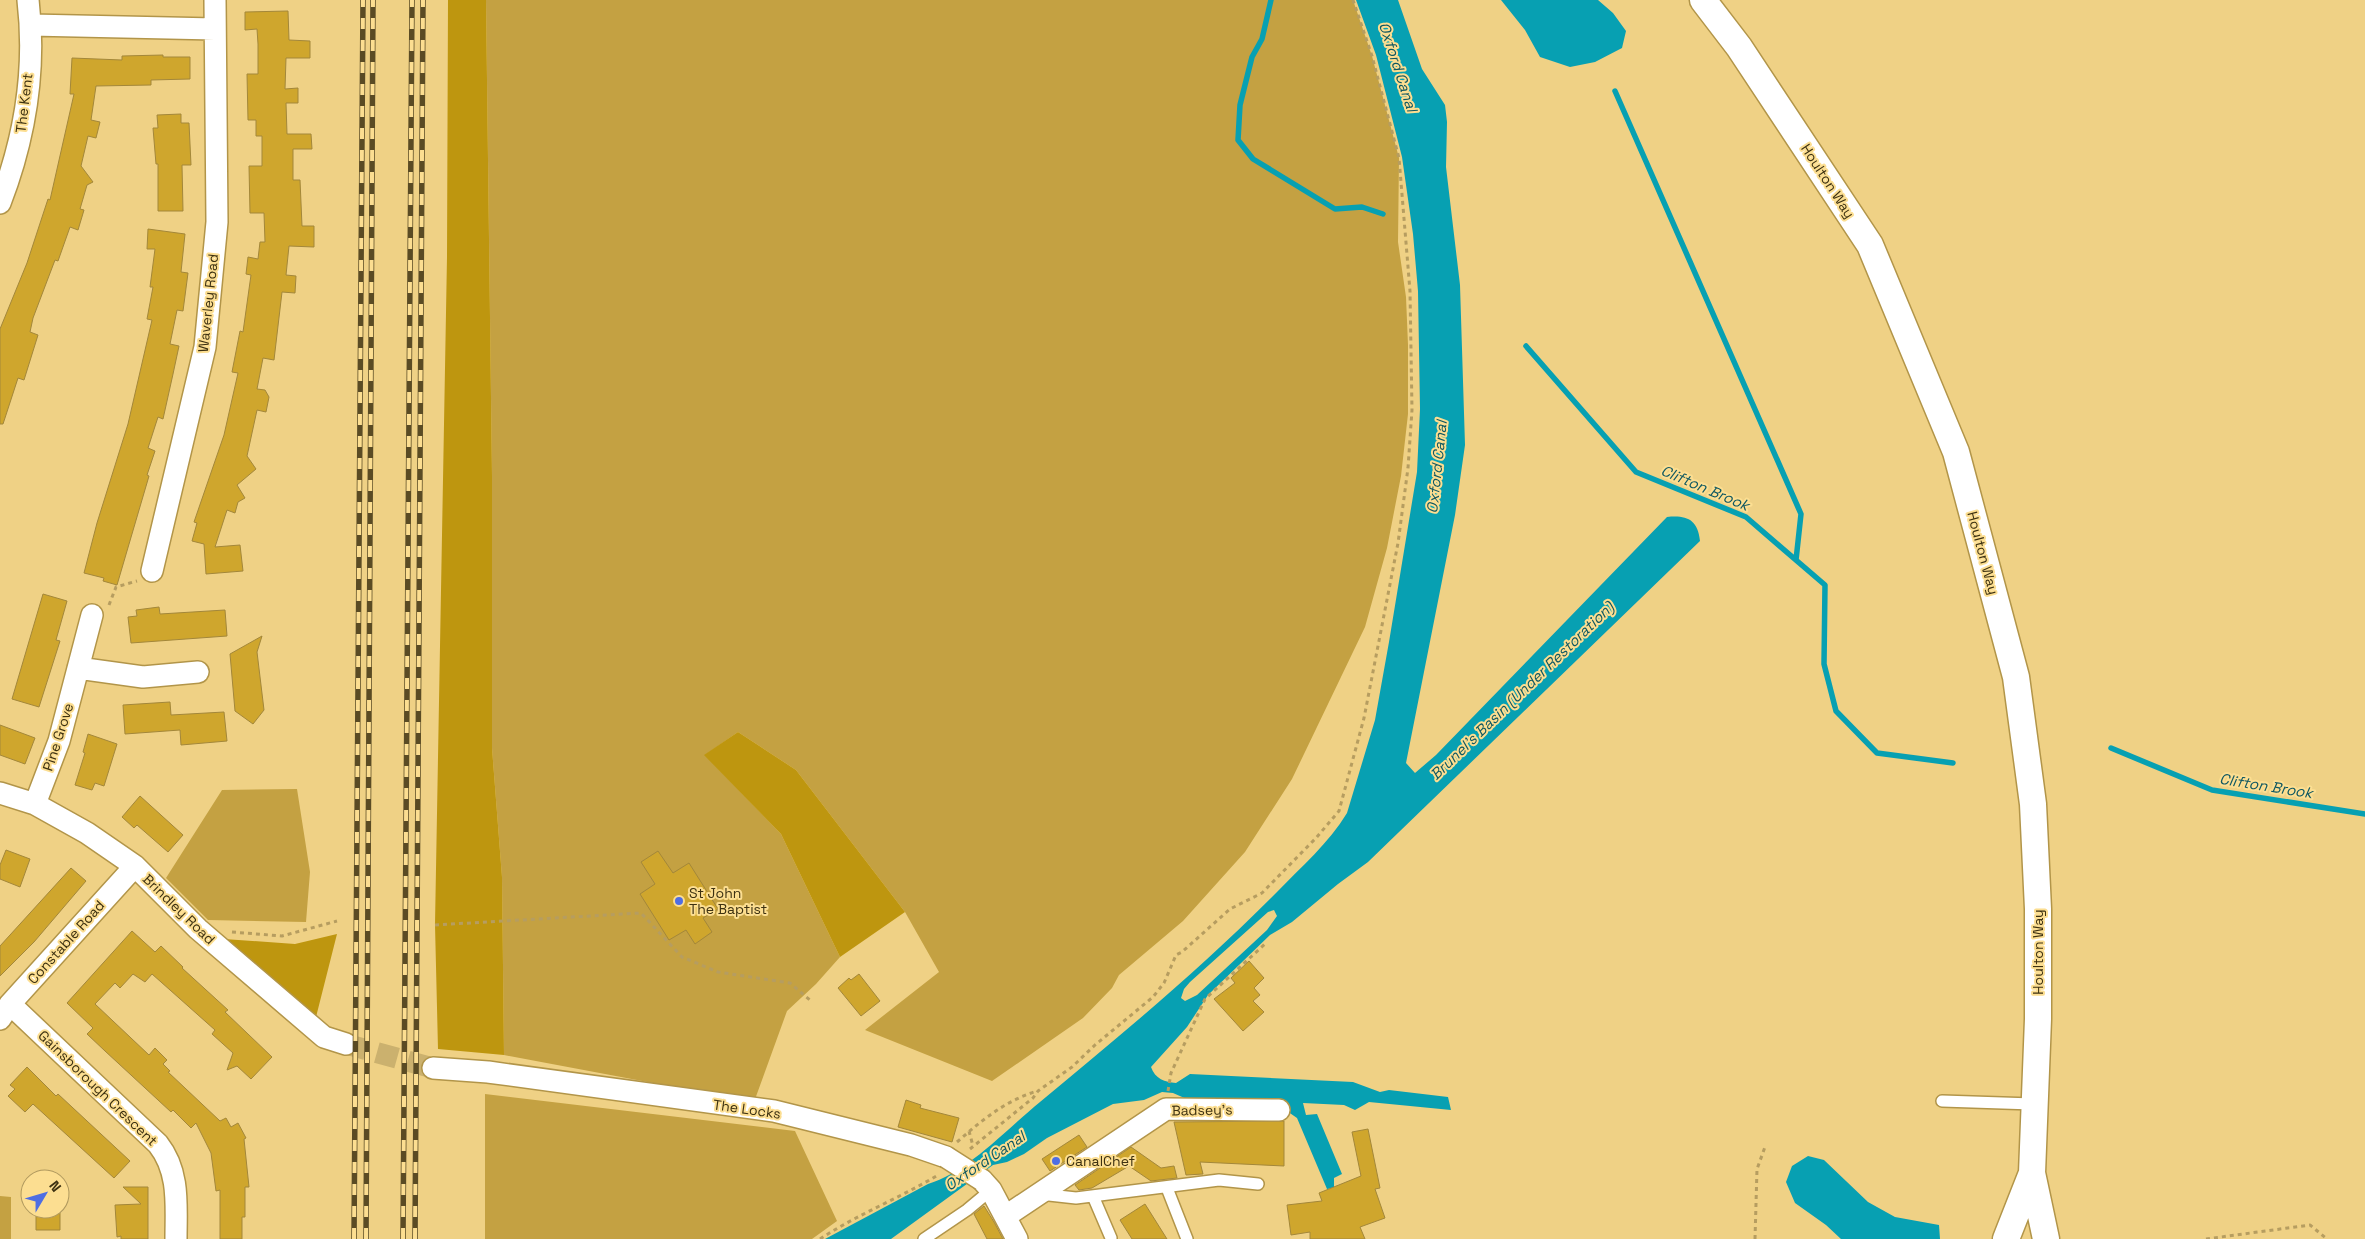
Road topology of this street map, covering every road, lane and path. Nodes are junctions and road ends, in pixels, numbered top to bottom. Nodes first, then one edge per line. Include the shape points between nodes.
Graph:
1 (28, 0) edge
2 (215, 0) edge
3 (1352, 0) edge
4 (1703, 0) edge
5 (31, 25) junction
6 (215, 29) junction
7 (0, 202) edge
8 (152, 571) joint
9 (92, 615) joint
10 (78, 668) junction
11 (198, 672) dead end
12 (0, 793) edge
13 (34, 804) junction
14 (135, 866) junction
15 (337, 921) dead end
16 (435, 925) dead end
17 (198, 929) junction
18 (1265, 944) dead end
19 (811, 1001) dead end
20 (5, 1012) edge
21 (346, 1044) tunnel mouth
22 (433, 1068) tunnel mouth
23 (1171, 1073) dead end
24 (1038, 1091) junction
25 (1942, 1101) dead end
26 (2033, 1104) junction
27 (1279, 1110) dead end
28 (969, 1131) junction
29 (973, 1146) junction
30 (1765, 1146) dead end
31 (967, 1151) dead end
32 (943, 1161) junction
33 (2032, 1172) junction
34 (1258, 1184) dead end
35 (987, 1185) junction
36 (1167, 1188) junction
37 (1039, 1194) junction
38 (1093, 1196) junction
39 (1006, 1216) junction
40 (1111, 1238) dead end
41 (176, 1239) edge
42 (820, 1239) edge
43 (924, 1239) edge
44 (1017, 1239) edge
45 (1187, 1239) edge
46 (1755, 1239) edge
47 (2006, 1239) edge
48 (2046, 1239) edge
49 (2206, 1239) edge
50 (2327, 1239) edge

1 - 5 street, The Kent
2 - 6 street, Waverley Road
3 - 24 path via 1372,56 1399,158 1412,321 1412,410 1398,544 1364,718 1345,792 1333,821 1262,893 1230,909 1176,955 1164,983 1153,998 1072,1067
4 - 26 street, Houlton Way via 1739,47 1870,245 1956,452 2016,676 2032,804 2038,909 2038,1019
5 - 6 street
5 - 7 street, The Kent via 28,96 19,142
6 - 8 street, Waverley Road via 217,222 205,347
8 - 9 path via 132,584 116,587 108,608
9 - 10 street, Pine Grove
10 - 11 street via 143,677
10 - 13 street, Pine Grove via 59,741
12 - 13 street, Brindley Road
13 - 14 street, Brindley Road via 88,833
14 - 17 street, Brindley Road
14 - 20 street, Constable Road
15 - 17 path via 282,936
16 - 19 path via 640,912 682,957 718,972 790,983
17 - 21 street, Brindley Road via 324,1036
18 - 23 path via 1204,999
20 - 41 street, Gainsborough Crescent via 166,1154 175,1181
22 - 32 street, The Locks via 488,1072 774,1111
24 - 28 path via 997,1109
24 - 29 path
25 - 26 lane
26 - 33 street, Houlton Way
27 - 37 street, Badsey's via 1166,1109
28 - 29 path
28 - 32 path
29 - 31 path
30 - 46 path via 1757,1169
32 - 35 street, The Locks, bridge
32 - 42 path via 894,1200
33 - 47 street, Houlton Way
33 - 48 street, Houlton Way
34 - 36 lane via 1220,1180
35 - 39 street, The Locks
35 - 43 lane via 967,1210
36 - 38 lane
36 - 45 lane
37 - 38 lane via 1076,1198
37 - 39 street, Badsey's
38 - 40 lane
39 - 44 street, The Locks
49 - 50 path via 2310,1225

